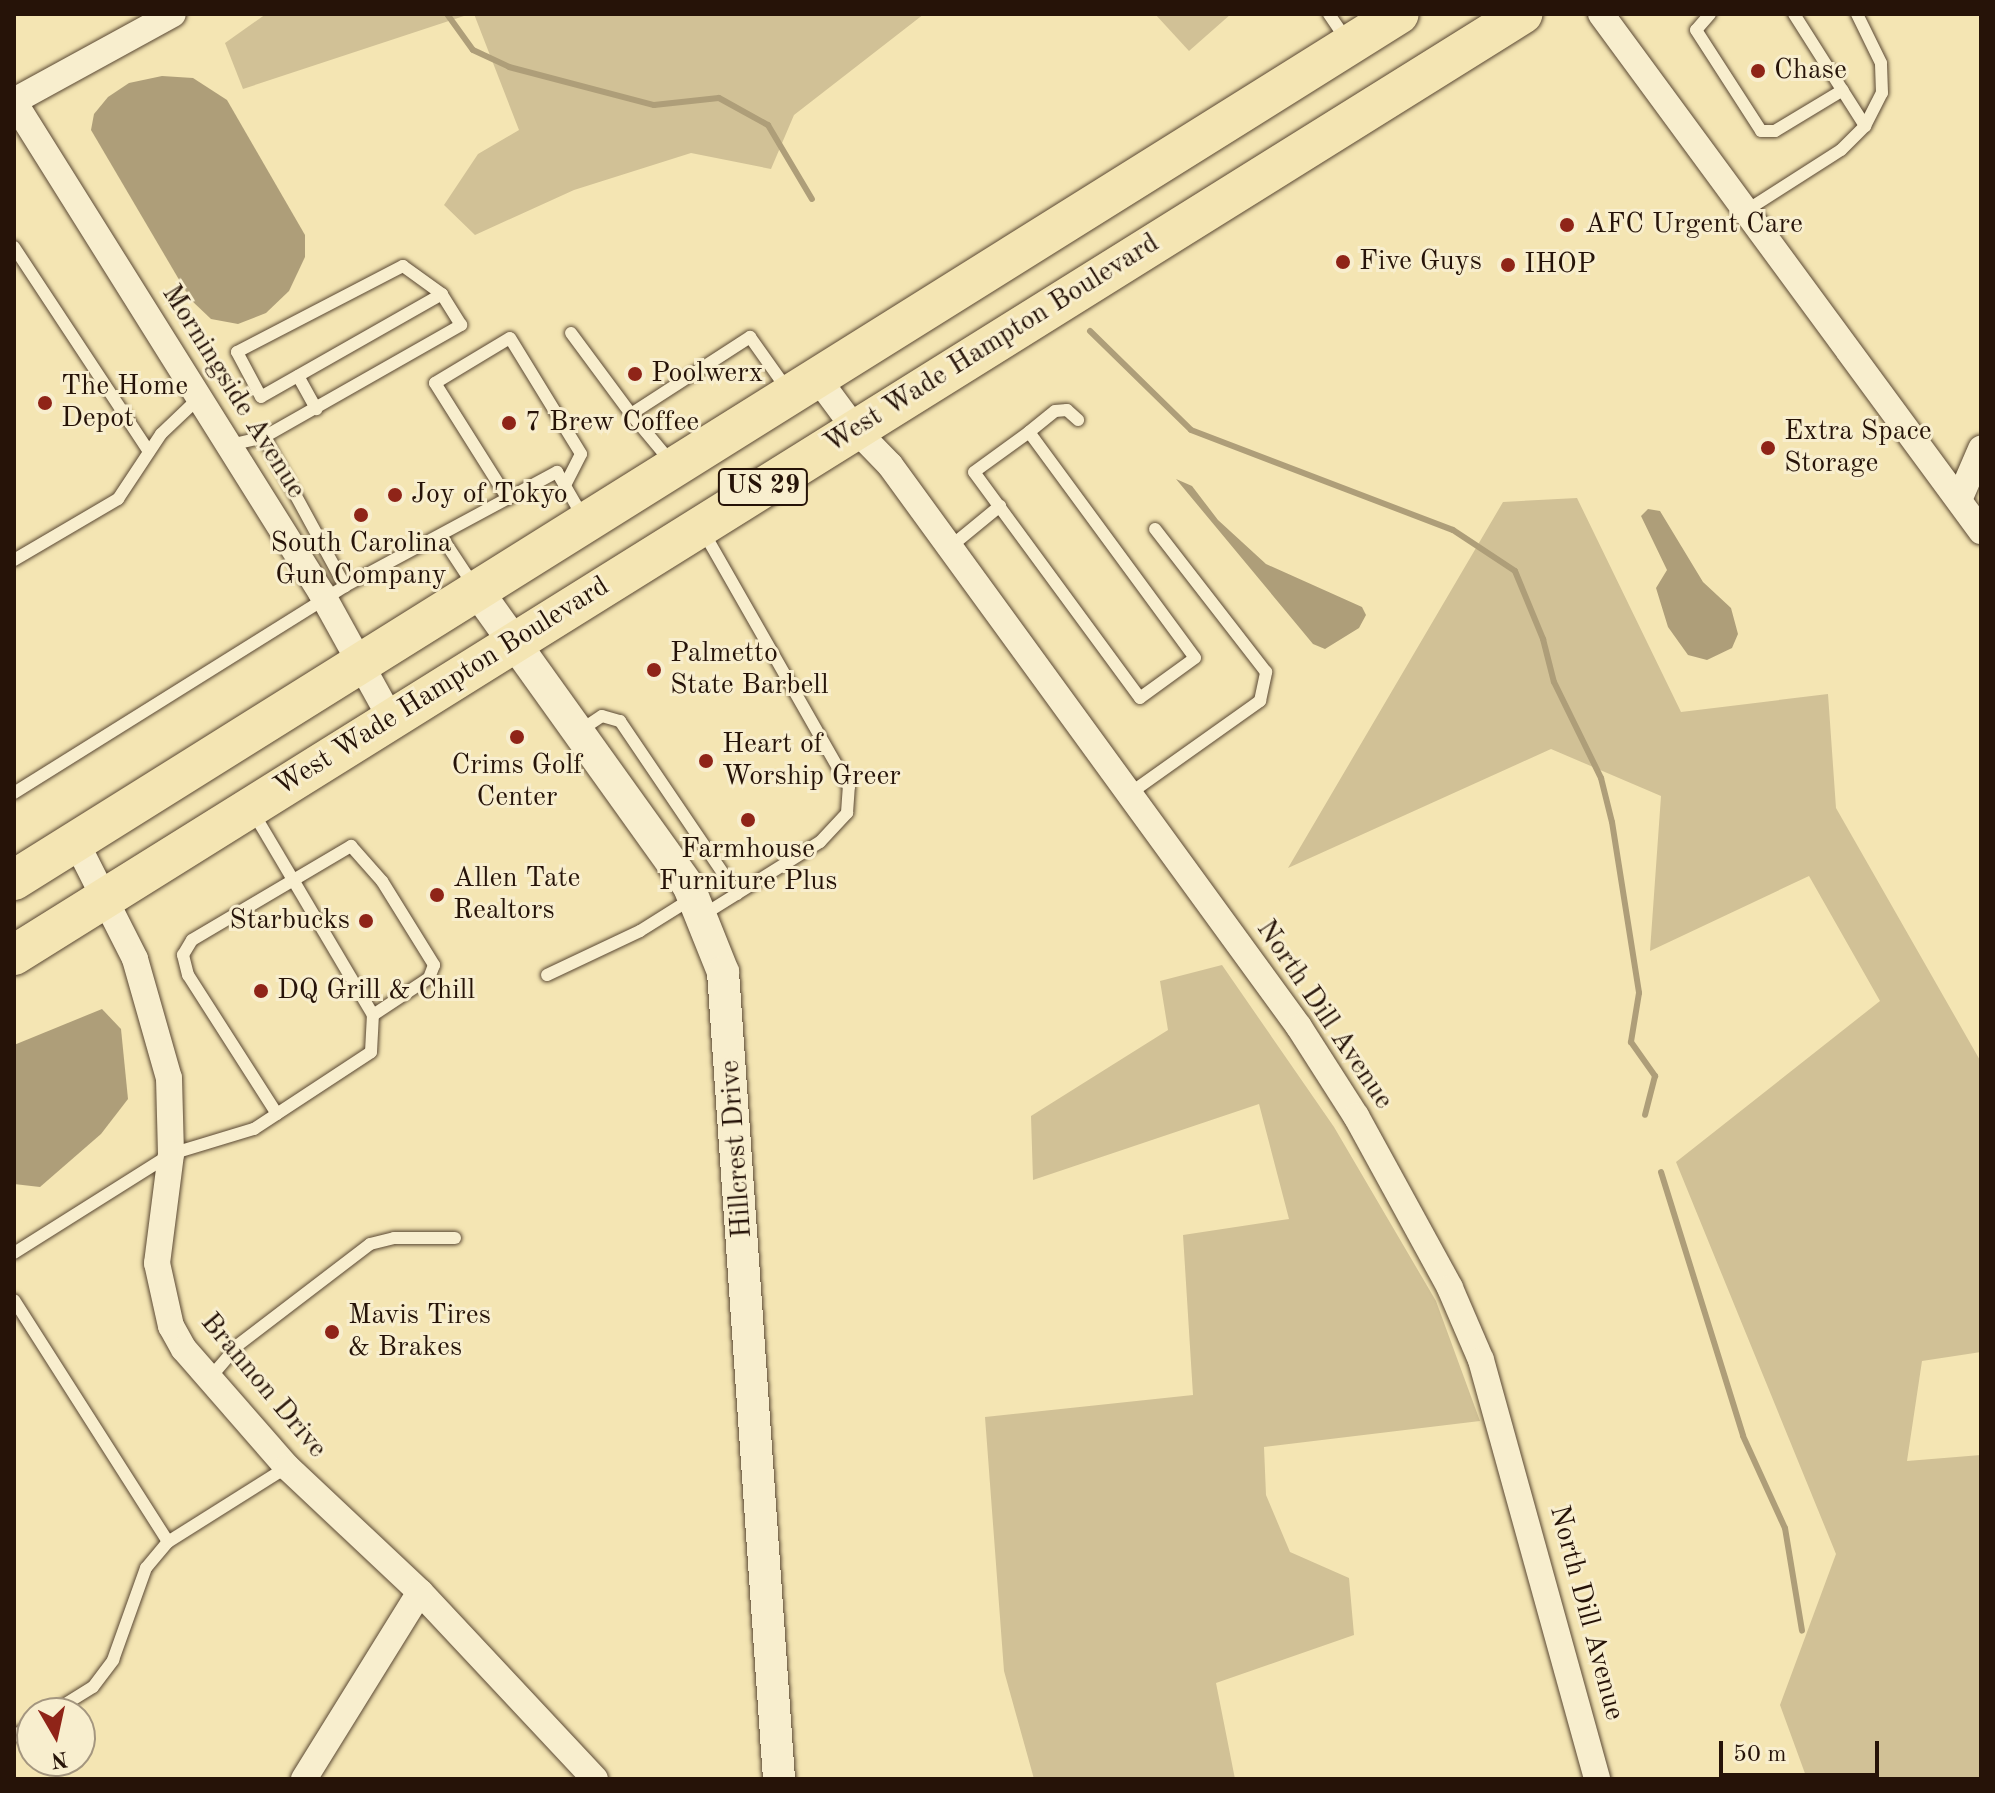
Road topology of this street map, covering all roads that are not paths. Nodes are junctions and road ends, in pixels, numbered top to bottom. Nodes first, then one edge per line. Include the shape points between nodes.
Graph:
1 (173, 14) edge
2 (1399, 14) edge
3 (1522, 14) edge
4 (1601, 14) edge
5 (1710, 14) edge
6 (1794, 14) edge
7 (1857, 14) edge
8 (1339, 29) edge
9 (1843, 90) junction
10 (14, 102) edge
11 (1865, 126) junction
12 (1744, 212) junction
13 (14, 247) edge
14 (442, 294) junction
15 (571, 333) dead end
16 (298, 376) junction
17 (804, 387) junction
18 (199, 398) junction
19 (316, 409) junction
20 (631, 414) junction
21 (1078, 420) dead end
22 (855, 429) junction
23 (1029, 432) junction
24 (264, 437) junction
25 (229, 446) junction
26 (1981, 449) edge
27 (149, 452) junction
28 (675, 467) junction
29 (565, 486) junction
30 (508, 499) junction
31 (1959, 500) junction
32 (1000, 506) junction
33 (587, 523) junction
34 (700, 527) junction
35 (1155, 529) dead end
36 (1981, 531) edge
37 (441, 536) junction
38 (949, 548) junction
39 (14, 560) edge
40 (478, 592) junction
41 (334, 593) junction
42 (515, 642) junction
43 (360, 665) junction
44 (391, 719) junction
45 (576, 734) junction
46 (14, 793) edge
47 (1126, 796) junction
48 (250, 807) junction
49 (76, 842) junction
50 (14, 880) edge
51 (295, 883) junction
52 (737, 894) junction
53 (105, 897) junction
54 (699, 906) junction
55 (14, 955) edge
56 (547, 975) dead end
57 (373, 1015) junction
58 (277, 1114) junction
59 (171, 1154) junction
60 (455, 1238) dead end
61 (14, 1253) edge
62 (14, 1300) edge
63 (209, 1379) junction
64 (287, 1467) junction
65 (168, 1542) junction
66 (420, 1592) junction
67 (77, 1697) edge
68 (304, 1779) edge
69 (595, 1779) edge
70 (779, 1779) edge
71 (1597, 1779) edge

1 - 10 street
2 - 8 main road, US 29
3 - 22 main road, West Wade Hampton Boulevard / US 29
4 - 12 street
5 - 9 lane via 1696,30 1761,131 1775,131
6 - 9 lane
7 - 11 lane via 1881,63 1882,93
8 - 17 main road, US 29
9 - 11 lane
10 - 18 street, Morningside Avenue
11 - 12 lane via 1841,150
12 - 31 street
13 - 27 lane
14 - 16 lane
14 - 16 lane via 403,266 237,352 261,397
14 - 19 lane via 461,325
15 - 20 lane
16 - 19 lane
17 - 20 lane via 750,337
17 - 22 street, North Dill Avenue
17 - 28 main road, US 29
18 - 25 street, Morningside Avenue
18 - 27 lane
19 - 24 lane
20 - 28 lane
21 - 23 lane via 1067,410 1055,411
22 - 34 main road, West Wade Hampton Boulevard / US 29
22 - 38 street, North Dill Avenue via 890,465
23 - 32 lane via 974,472
23 - 32 lane via 1195,658 1140,698
24 - 25 lane
24 - 41 lane
25 - 41 street, Morningside Avenue
26 - 31 street
27 - 39 lane via 118,499
28 - 33 main road, US 29
29 - 30 lane via 557,472
29 - 30 lane via 581,454 510,338 435,383
29 - 33 lane
30 - 37 lane
31 - 36 street
32 - 38 lane
33 - 40 main road, US 29
34 - 42 main road, West Wade Hampton Boulevard / US 29
34 - 52 lane via 849,787 847,813 820,842
35 - 47 lane via 1266,672 1260,701
37 - 40 lane
37 - 41 lane
38 - 47 street, North Dill Avenue
40 - 42 street, Hillcrest Drive
40 - 43 main road, US 29
41 - 43 street, Morningside Avenue
41 - 46 lane
42 - 44 main road, West Wade Hampton Boulevard / US 29
42 - 45 street, Hillcrest Drive
43 - 44 street, Morningside Avenue
43 - 49 main road, US 29
44 - 48 main road, West Wade Hampton Boulevard / US 29
45 - 52 lane via 602,716 620,721
45 - 54 street, Hillcrest Drive
47 - 71 street, North Dill Avenue via 1328,1069 1450,1288 1495,1403
48 - 51 lane
48 - 53 main road, West Wade Hampton Boulevard / US 29
49 - 50 main road, US 29
49 - 53 street, Brannon Drive
51 - 57 lane
51 - 57 lane via 351,846 359,849 429,950 434,965 429,978
51 - 58 lane via 192,940 183,955 188,975
52 - 54 lane
53 - 55 main road, West Wade Hampton Boulevard / US 29
53 - 59 street, Brannon Drive via 135,959 164,1054 172,1102
54 - 56 lane
54 - 70 street, Hillcrest Drive via 727,1000
57 - 58 lane via 371,1052
58 - 59 lane via 254,1129
59 - 61 lane
59 - 63 street, Brannon Drive via 158,1283 171,1326
60 - 63 lane via 394,1238 370,1244 238,1345
62 - 65 lane
63 - 64 street, Brannon Drive
64 - 65 lane
64 - 66 street, Brannon Drive
65 - 67 lane via 146,1568 113,1660 93,1687
66 - 68 street
66 - 69 street, Brannon Drive

